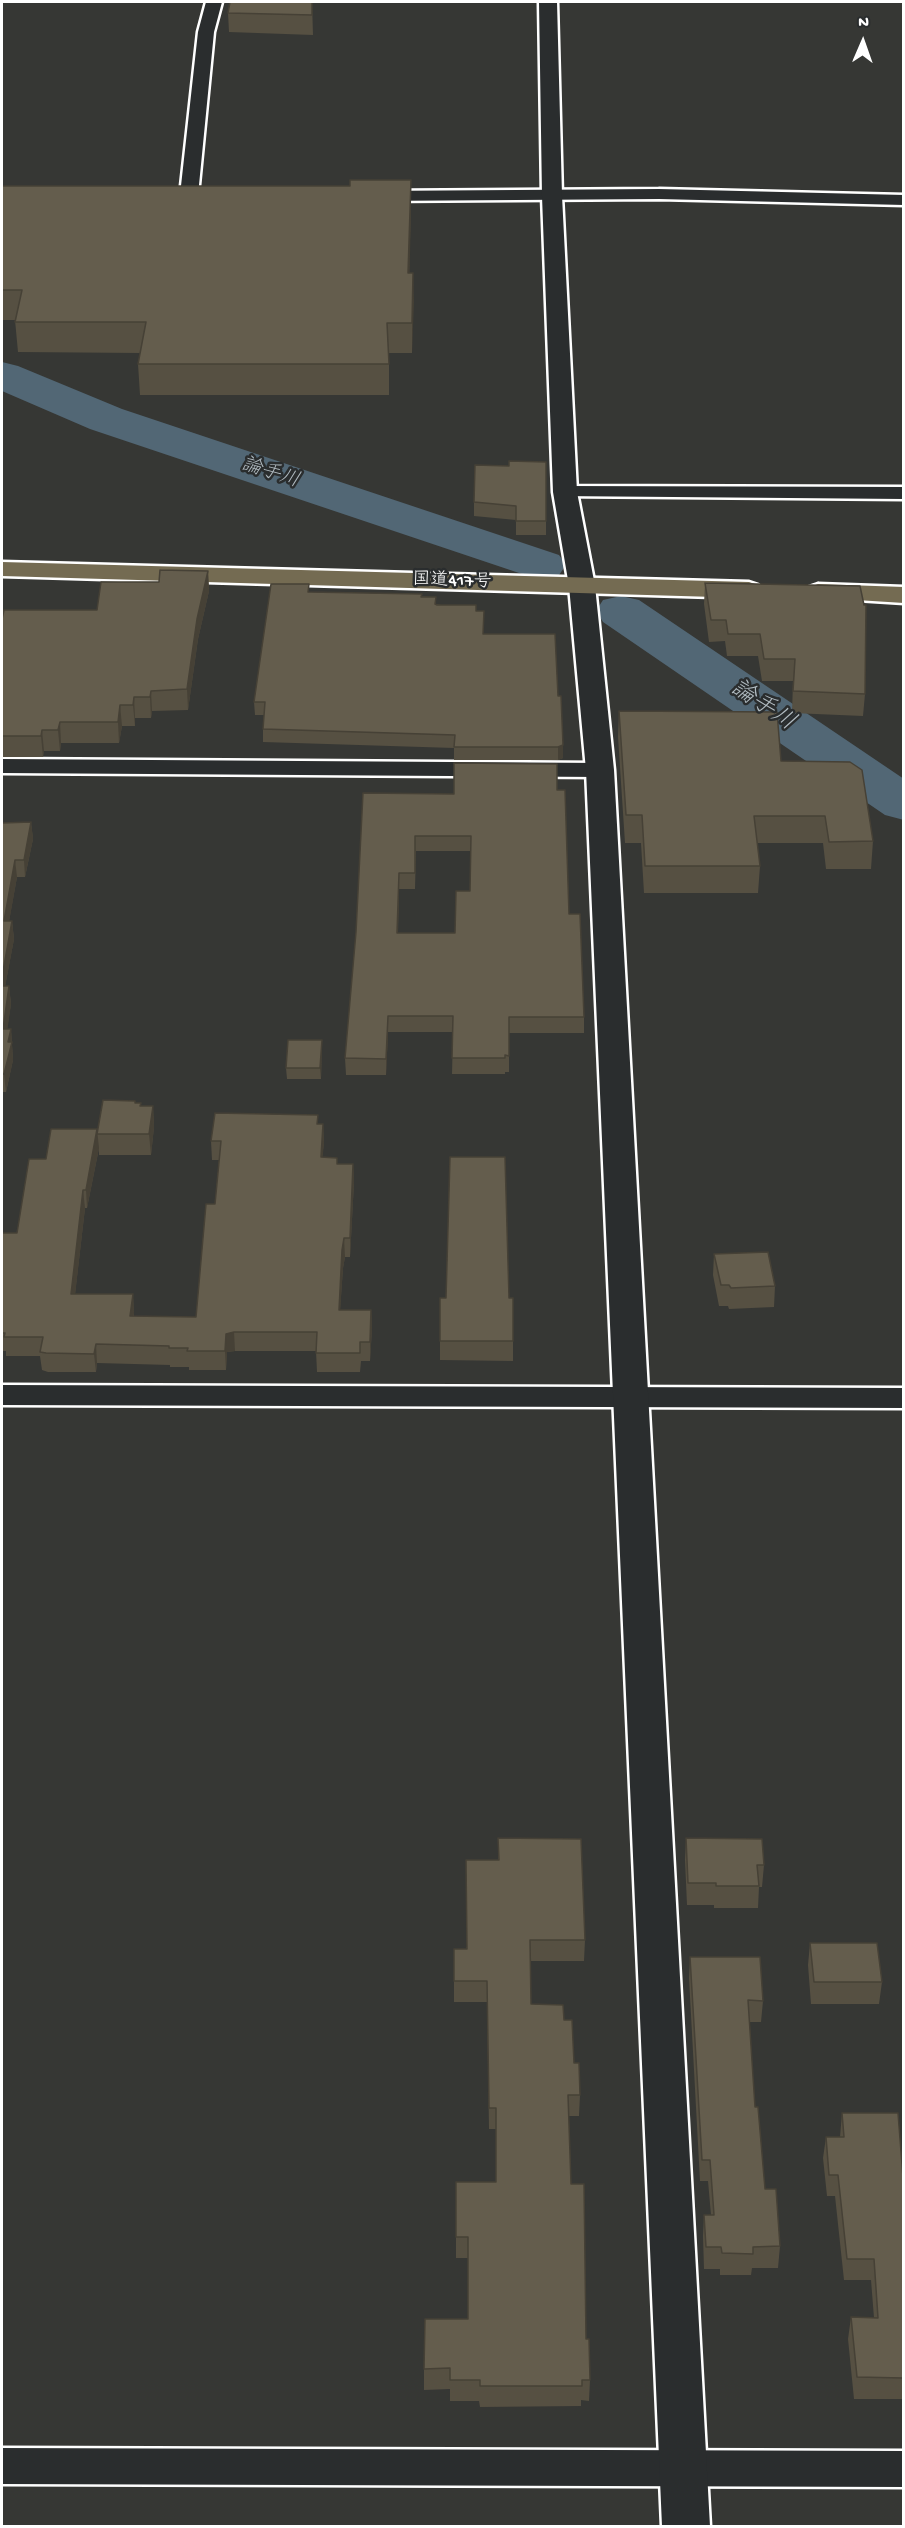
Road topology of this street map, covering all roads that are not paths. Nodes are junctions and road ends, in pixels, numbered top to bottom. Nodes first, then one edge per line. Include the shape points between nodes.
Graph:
1 (214, 2) edge
2 (548, 2) edge
3 (166, 195) edge
4 (189, 195) junction
5 (212, 195) edge
6 (552, 195) junction
7 (359, 196) edge
8 (903, 200) edge
9 (565, 492) junction
10 (903, 493) edge
11 (2, 569) edge
12 (582, 586) junction
13 (903, 595) edge
14 (2, 766) edge
15 (600, 770) junction
16 (2, 1395) edge
17 (630, 1397) junction
18 (903, 1398) edge
19 (2, 2466) edge
20 (684, 2468) junction
21 (903, 2469) edge
22 (686, 2526) edge

1 - 4 street via 206,32
2 - 6 street
3 - 4 street
4 - 5 street
6 - 7 street
6 - 8 street
6 - 9 street
9 - 10 street
9 - 12 street
11 - 12 highway, 国道417号
12 - 13 highway, 国道417号
12 - 15 street
14 - 15 street
15 - 17 street
16 - 17 street
17 - 18 street
17 - 20 street
19 - 20 street
20 - 21 street
20 - 22 street

